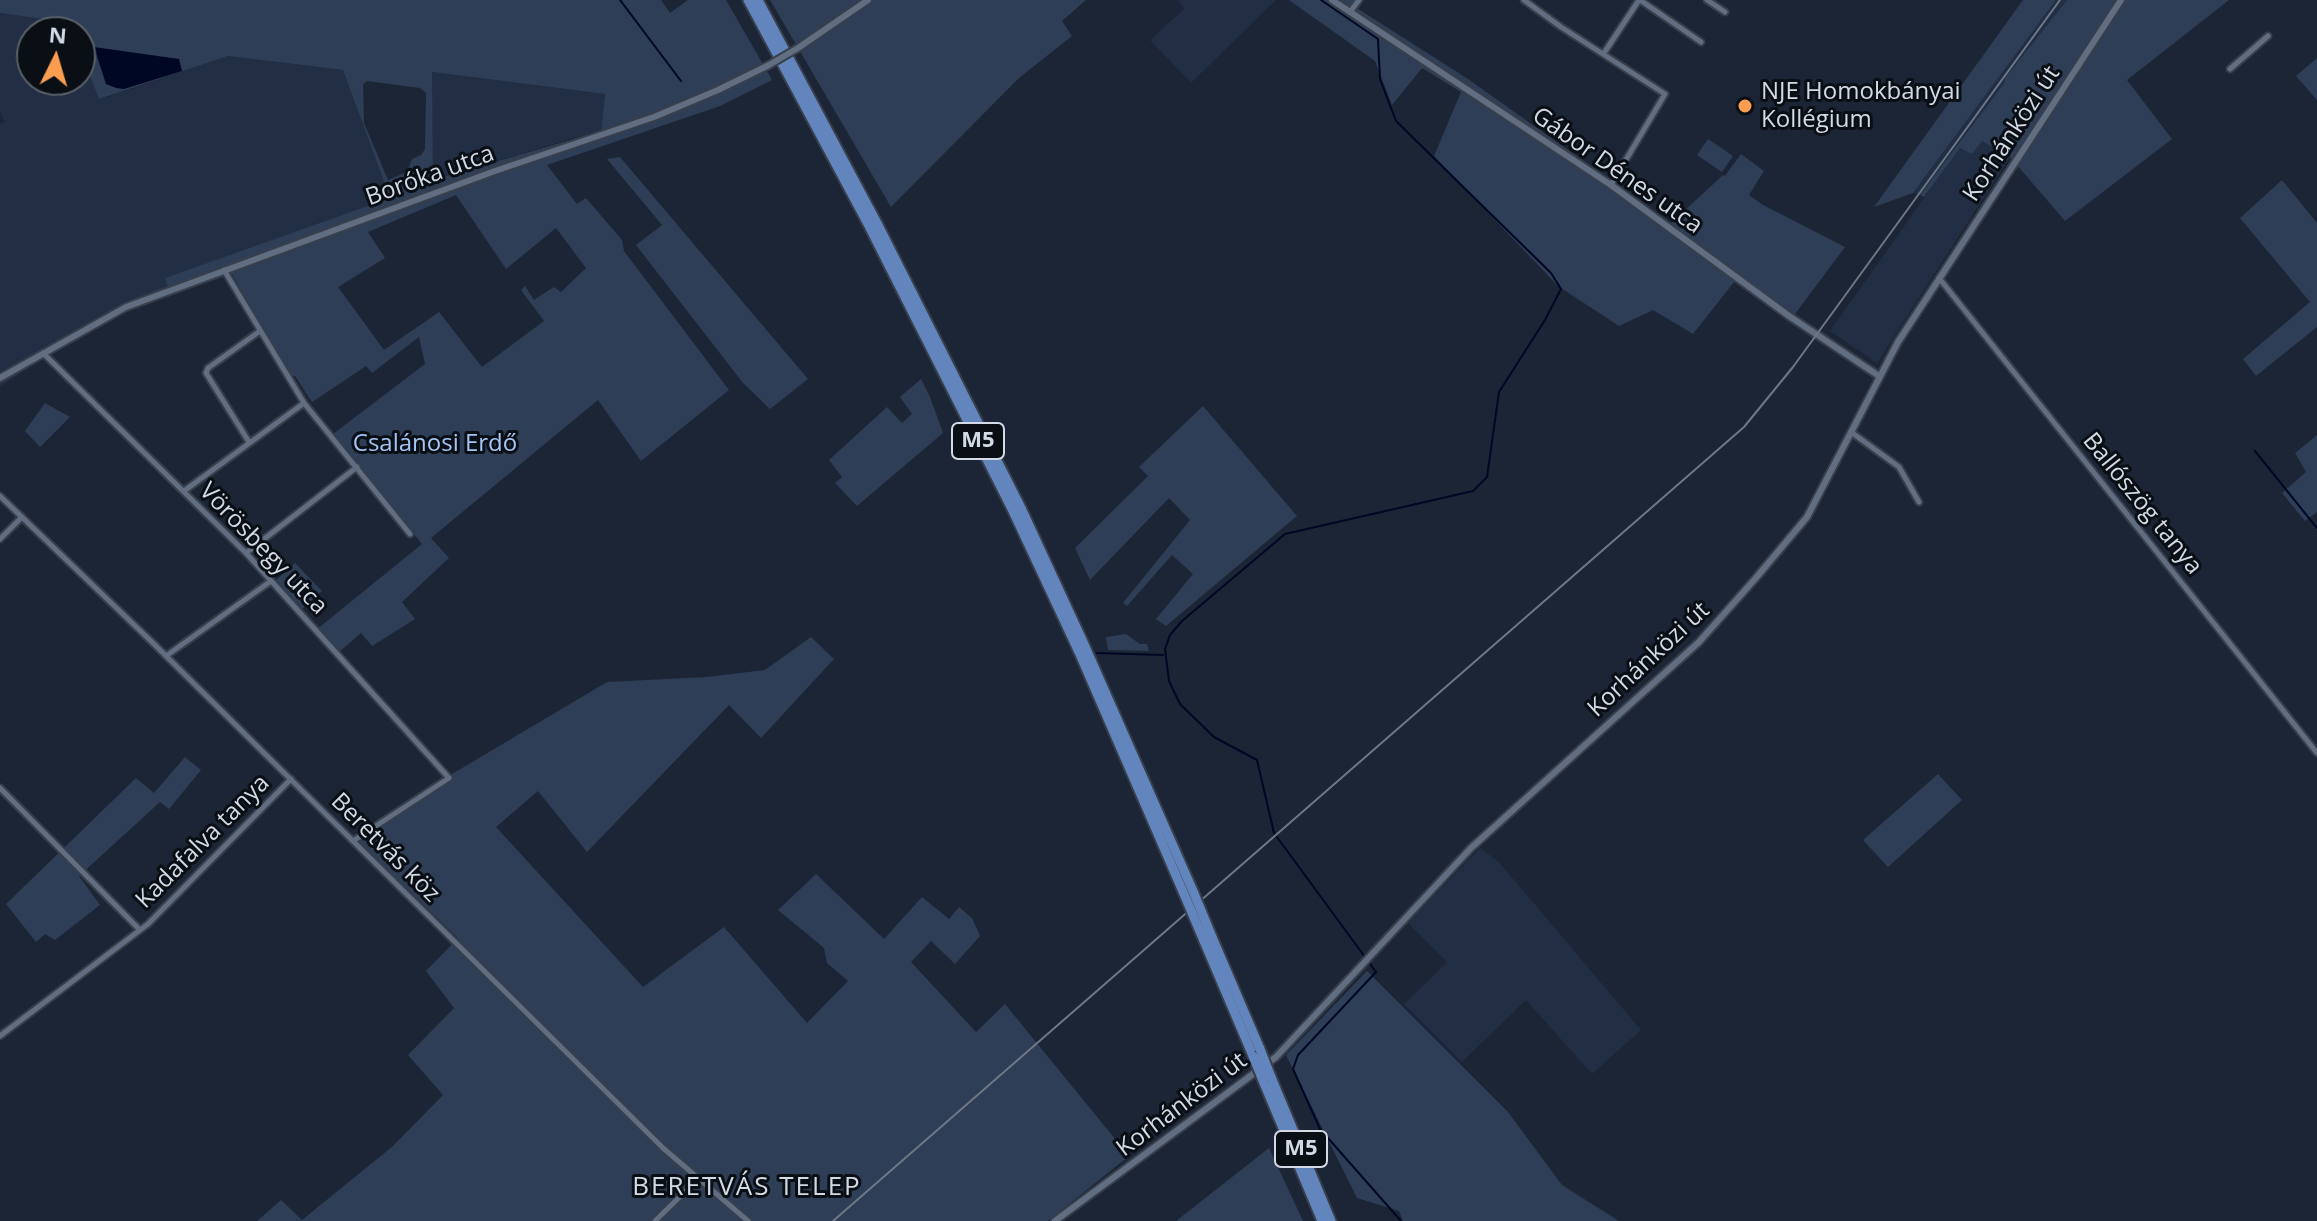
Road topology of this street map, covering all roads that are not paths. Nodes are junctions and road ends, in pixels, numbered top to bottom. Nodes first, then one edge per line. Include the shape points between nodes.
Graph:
1 (748, 0) edge
2 (758, 0) edge
3 (868, 0) edge
4 (1332, 0) edge
5 (1359, 0) edge
6 (1524, 0) edge
7 (1640, 0) edge
8 (1707, 0) edge
9 (2121, 0) edge
10 (1350, 12) junction
11 (1725, 12) dead end
12 (2268, 36) dead end
13 (1701, 42) dead end
14 (1604, 53) junction
15 (2230, 69) dead end
16 (1611, 185) junction
17 (224, 270) junction
18 (1939, 278) junction
19 (260, 331) junction
20 (43, 353) junction
21 (1879, 376) junction
22 (0, 378) edge
23 (304, 403) junction
24 (1851, 432) junction
25 (249, 442) junction
26 (357, 467) junction
27 (184, 491) junction
28 (0, 496) edge
29 (1919, 502) dead end
30 (22, 517) junction
31 (410, 534) dead end
32 (0, 539) edge
33 (246, 553) junction
34 (271, 581) junction
35 (166, 656) junction
36 (2317, 753) edge
37 (291, 779) junction
38 (0, 788) edge
39 (353, 841) junction
40 (1188, 892) junction
41 (140, 930) junction
42 (0, 1036) edge
43 (1268, 1080) junction
44 (698, 1179) junction
45 (655, 1221) edge
46 (748, 1221) edge
47 (1055, 1221) edge
48 (1322, 1221) edge
49 (1331, 1221) edge

1 - 40 highway, M5 via 1000,484
2 - 40 highway, M5 via 1007,480 1090,656
3 - 17 street, Boróka utca, bridge via 769,65 654,117
4 - 10 street, Gábor Dénes utca
5 - 10 street
6 - 14 street
7 - 13 street
7 - 14 street
8 - 11 street
9 - 18 street, Korhánközi út
10 - 16 street, Gábor Dénes utca
12 - 15 street
14 - 16 street via 1665,94
16 - 21 street, Gábor Dénes utca
17 - 19 street
17 - 20 street, Boróka utca via 126,307
18 - 21 street, Korhánközi út
18 - 36 street, Ballószög tanya
19 - 23 street
19 - 25 street via 206,373
20 - 22 street, Boróka utca
20 - 27 street, Vörösbegy utca
21 - 24 street, Korhánközi út
23 - 25 street
23 - 26 street
24 - 29 street via 1899,467
24 - 47 street, Korhánközi út via 1807,517 1699,642 1471,848 1276,1057
25 - 27 street
26 - 31 street
26 - 33 street
27 - 33 street, Vörösbegy utca
28 - 30 street, Beretvás köz
30 - 32 street
30 - 35 street, Beretvás köz
33 - 34 street, Vörösbegy utca
34 - 35 street
34 - 39 street, Vörösbegy utca via 449,778
35 - 37 street, Beretvás köz
37 - 39 street, Beretvás köz
37 - 41 street, Kadafalva tanya
38 - 41 street, Kadafalva tanya
39 - 44 street, Beretvás köz
40 - 43 highway, M5, bridge
41 - 42 street, Kadafalva tanya
43 - 48 highway, M5
43 - 49 highway, M5
44 - 45 street
44 - 46 street, Beretvás köz

